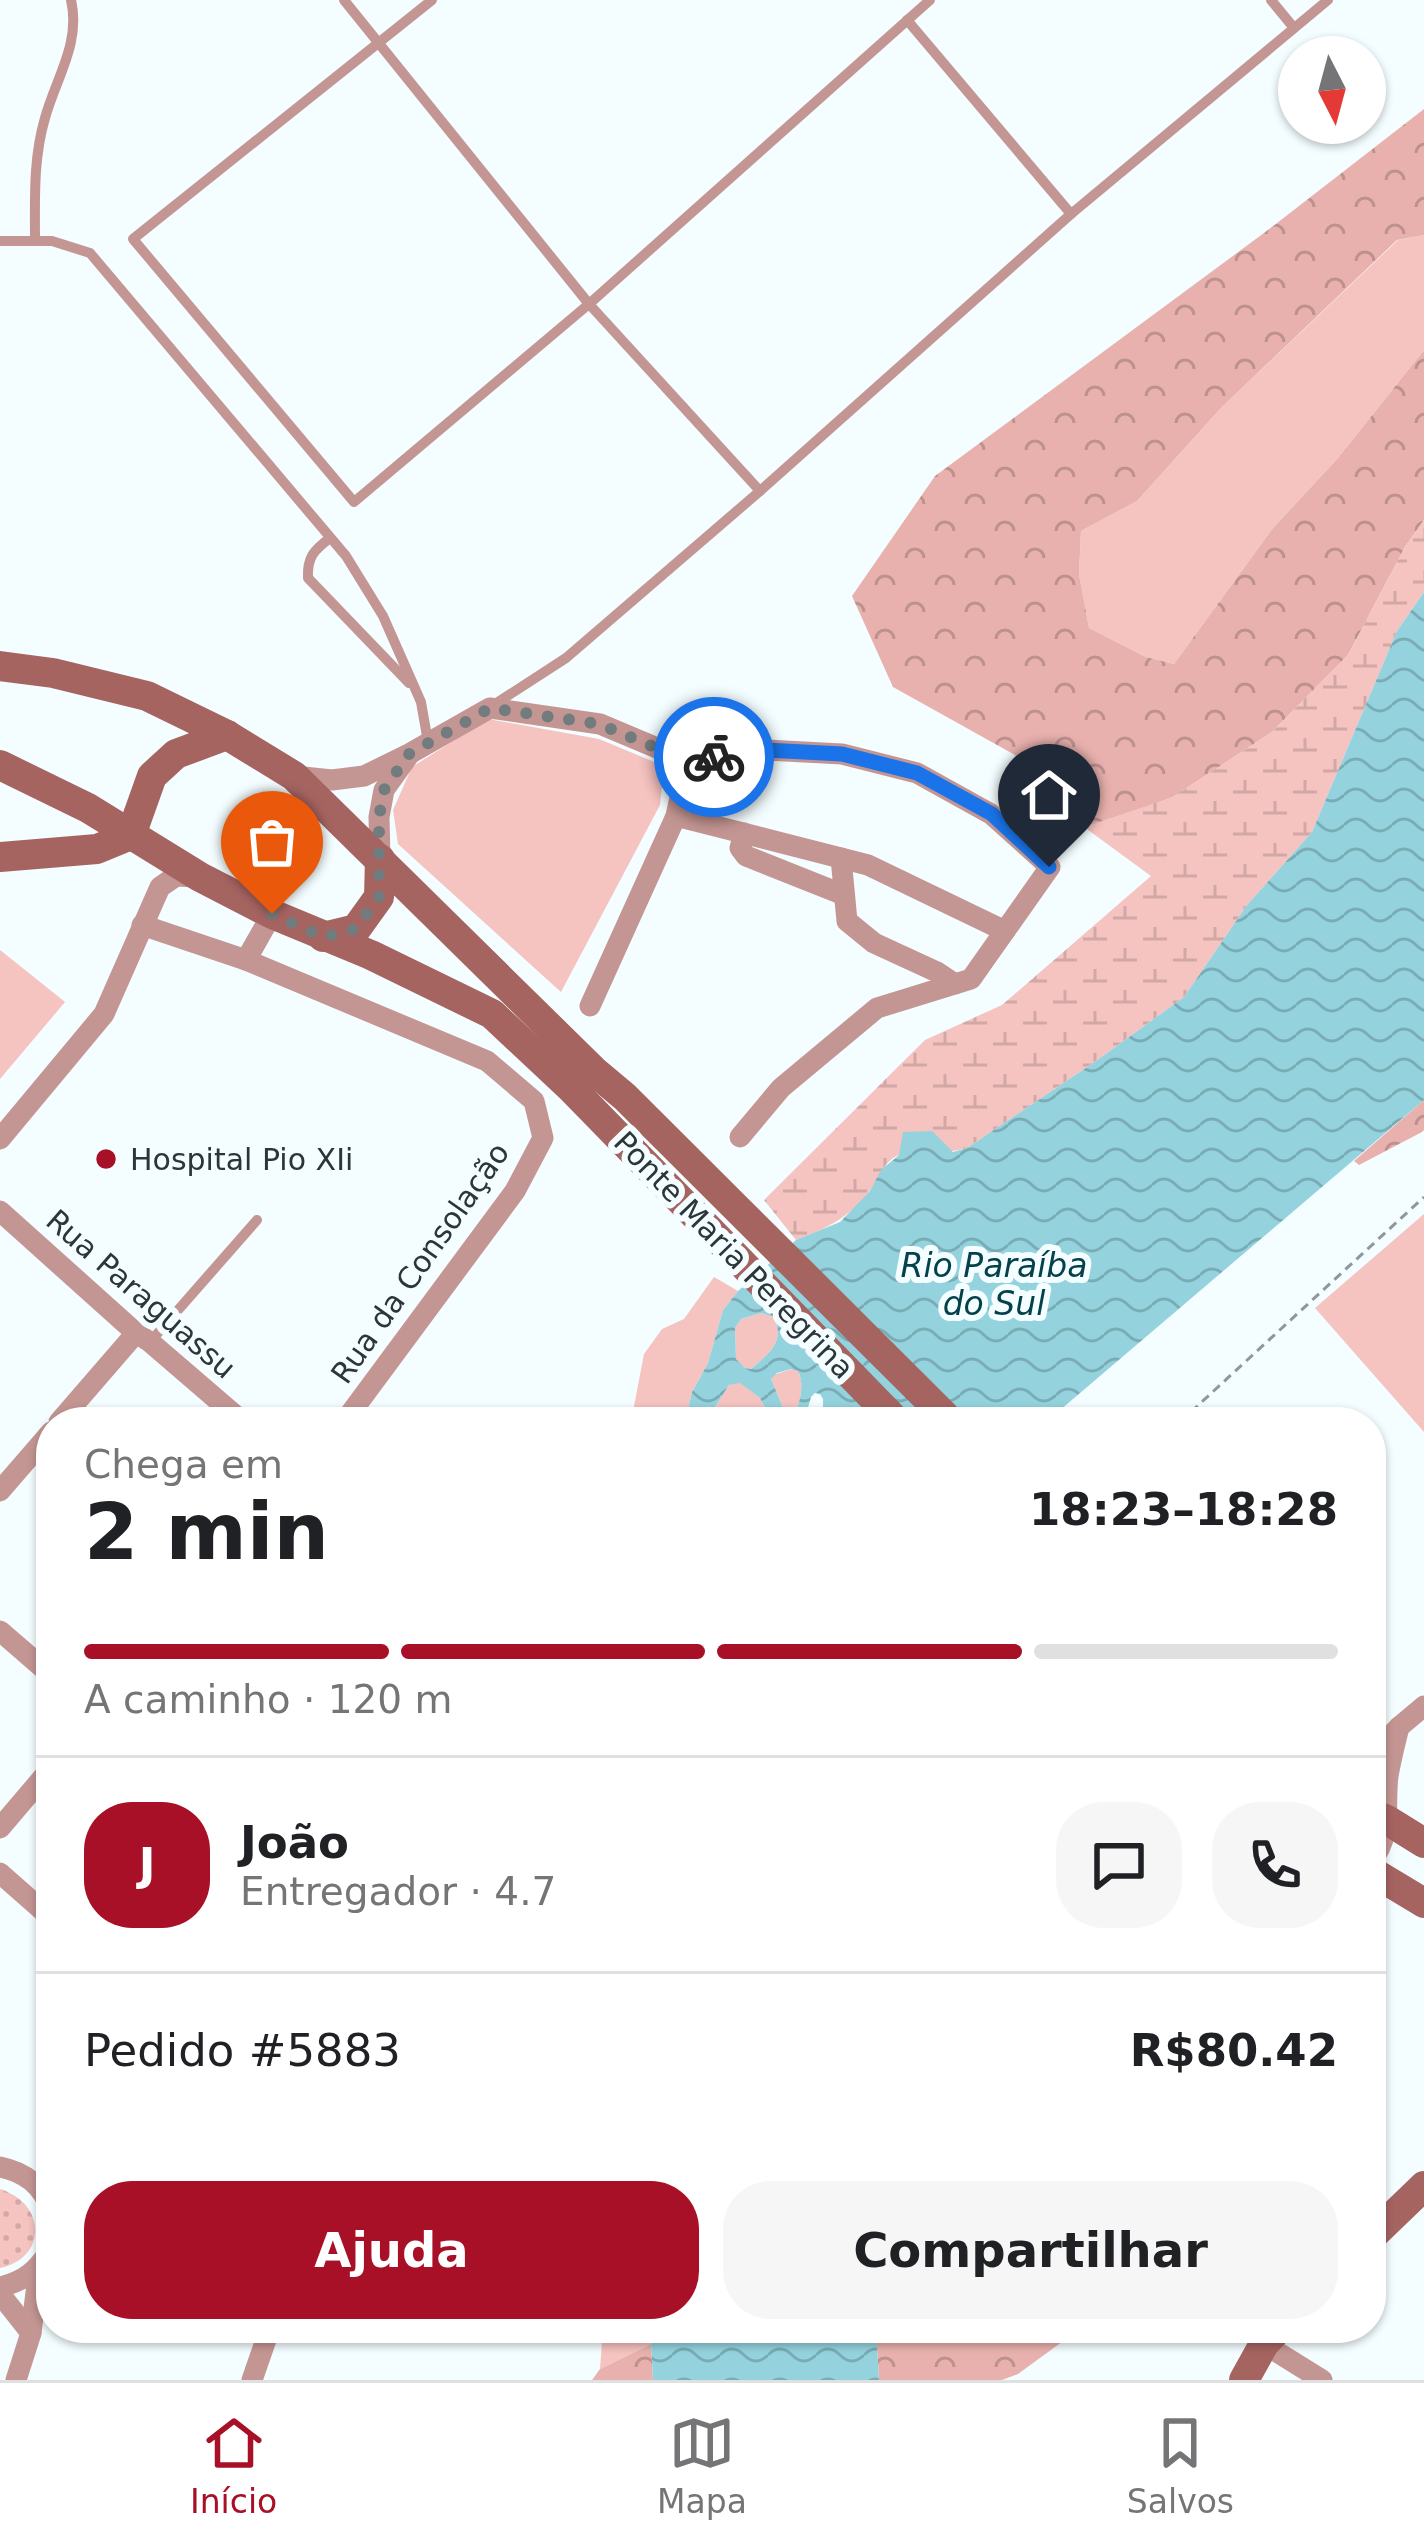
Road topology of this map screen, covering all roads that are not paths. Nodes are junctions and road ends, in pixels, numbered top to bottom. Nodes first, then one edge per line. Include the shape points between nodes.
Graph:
1 (70, 0) edge
2 (344, 0) edge
3 (432, 0) edge
4 (930, 0) edge
5 (1271, 0) edge
6 (1328, 0) edge
7 (907, 20) junction
8 (1294, 28) junction
9 (380, 42) junction
10 (1071, 214) junction
11 (0, 241) edge
12 (35, 241) junction
13 (589, 304) junction
14 (760, 491) junction
15 (330, 538) junction
16 (0, 666) edge
17 (415, 690) junction
18 (490, 708) junction
19 (227, 735) junction
20 (419, 748) junction
21 (688, 761) junction
22 (0, 765) edge
23 (294, 776) junction
24 (676, 816) junction
25 (744, 833) junction
26 (131, 835) junction
27 (0, 857) edge
28 (841, 858) junction
29 (380, 859) junction
30 (200, 877) junction
31 (844, 895) junction
32 (272, 914) junction
33 (142, 925) junction
34 (1005, 931) junction
35 (323, 937) junction
36 (246, 960) junction
37 (955, 984) junction
38 (590, 1006) dead end
39 (583, 1079) junction
40 (740, 1137) dead end
41 (0, 1138) edge
42 (0, 1211) edge
43 (257, 1220) dead end
44 (143, 1338) junction
45 (74, 1407) edge
46 (225, 1407) edge
47 (355, 1407) edge
48 (883, 1407) edge
49 (936, 1407) edge
50 (36, 1449) edge
51 (0, 1491) edge
52 (0, 1631) edge
53 (36, 1662) edge
54 (1424, 1706) edge
55 (1399, 1726) junction
56 (1386, 1740) edge
57 (1386, 1784) edge
58 (36, 1786) edge
59 (1386, 1820) edge
60 (0, 1828) edge
61 (1424, 1844) edge
62 (0, 1873) edge
63 (1386, 1880) edge
64 (1424, 1904) edge
65 (36, 1905) edge
66 (0, 2167) edge
67 (36, 2184) edge
68 (1424, 2186) edge
69 (1386, 2223) edge
70 (36, 2266) edge
71 (0, 2290) edge
72 (36, 2306) edge
73 (31, 2333) junction
74 (264, 2343) edge
75 (1268, 2343) edge
76 (1280, 2343) edge
77 (16, 2380) edge
78 (252, 2380) edge
79 (1244, 2380) edge
80 (1322, 2380) edge

1 - 12 lane via 67,61 35,165
2 - 9 lane
3 - 9 lane
4 - 7 lane
5 - 8 lane
6 - 8 lane
7 - 10 lane
7 - 13 lane
8 - 10 lane
9 - 13 lane
9 - 13 lane via 134,239 353,502
10 - 14 lane
11 - 12 lane
12 - 15 lane via 90,253
13 - 14 lane
14 - 18 lane via 566,658
15 - 17 lane via 383,616
15 - 17 lane via 313,550 308,578
16 - 19 main road via 147,696
17 - 20 lane
18 - 20 street
18 - 21 street via 599,724
19 - 23 main road
19 - 26 main road via 176,754 152,776
20 - 23 street via 364,776
20 - 29 street via 384,790
21 - 24 street
21 - 34 street via 766,750 842,754 917,773 992,814 1049,867
22 - 26 main road
23 - 29 main road
24 - 25 street
24 - 38 street
25 - 28 street
25 - 31 street via 746,856
26 - 27 main road via 97,849
26 - 30 main road
28 - 31 street
28 - 34 street
29 - 35 main road via 379,897 356,929
29 - 39 main road
30 - 32 main road
30 - 33 street via 176,876 160,886
31 - 37 street via 847,921 874,943
32 - 35 main road
32 - 36 street
33 - 36 street
33 - 41 street via 104,1014
34 - 37 street via 971,979
35 - 39 main road via 492,1014
36 - 47 street, Rua da Consolação via 487,1061 534,1101 543,1138 515,1191
37 - 40 street via 877,1008 781,1088
39 - 48 main road, Ponte Maria Peregrina
39 - 49 main road, Ponte Maria Peregrina via 625,1097
42 - 44 street, Rua Paraguassu
43 - 44 lane
44 - 45 street
44 - 46 street, Rua Paraguassu
50 - 51 street
52 - 53 street
54 - 55 street
55 - 56 street
55 - 57 street
58 - 60 street
59 - 61 main road
62 - 65 street
63 - 64 main road
66 - 67 street
68 - 69 main road
70 - 71 street
71 - 73 street
72 - 73 street
73 - 77 street
74 - 78 street
75 - 79 main road
76 - 80 street

